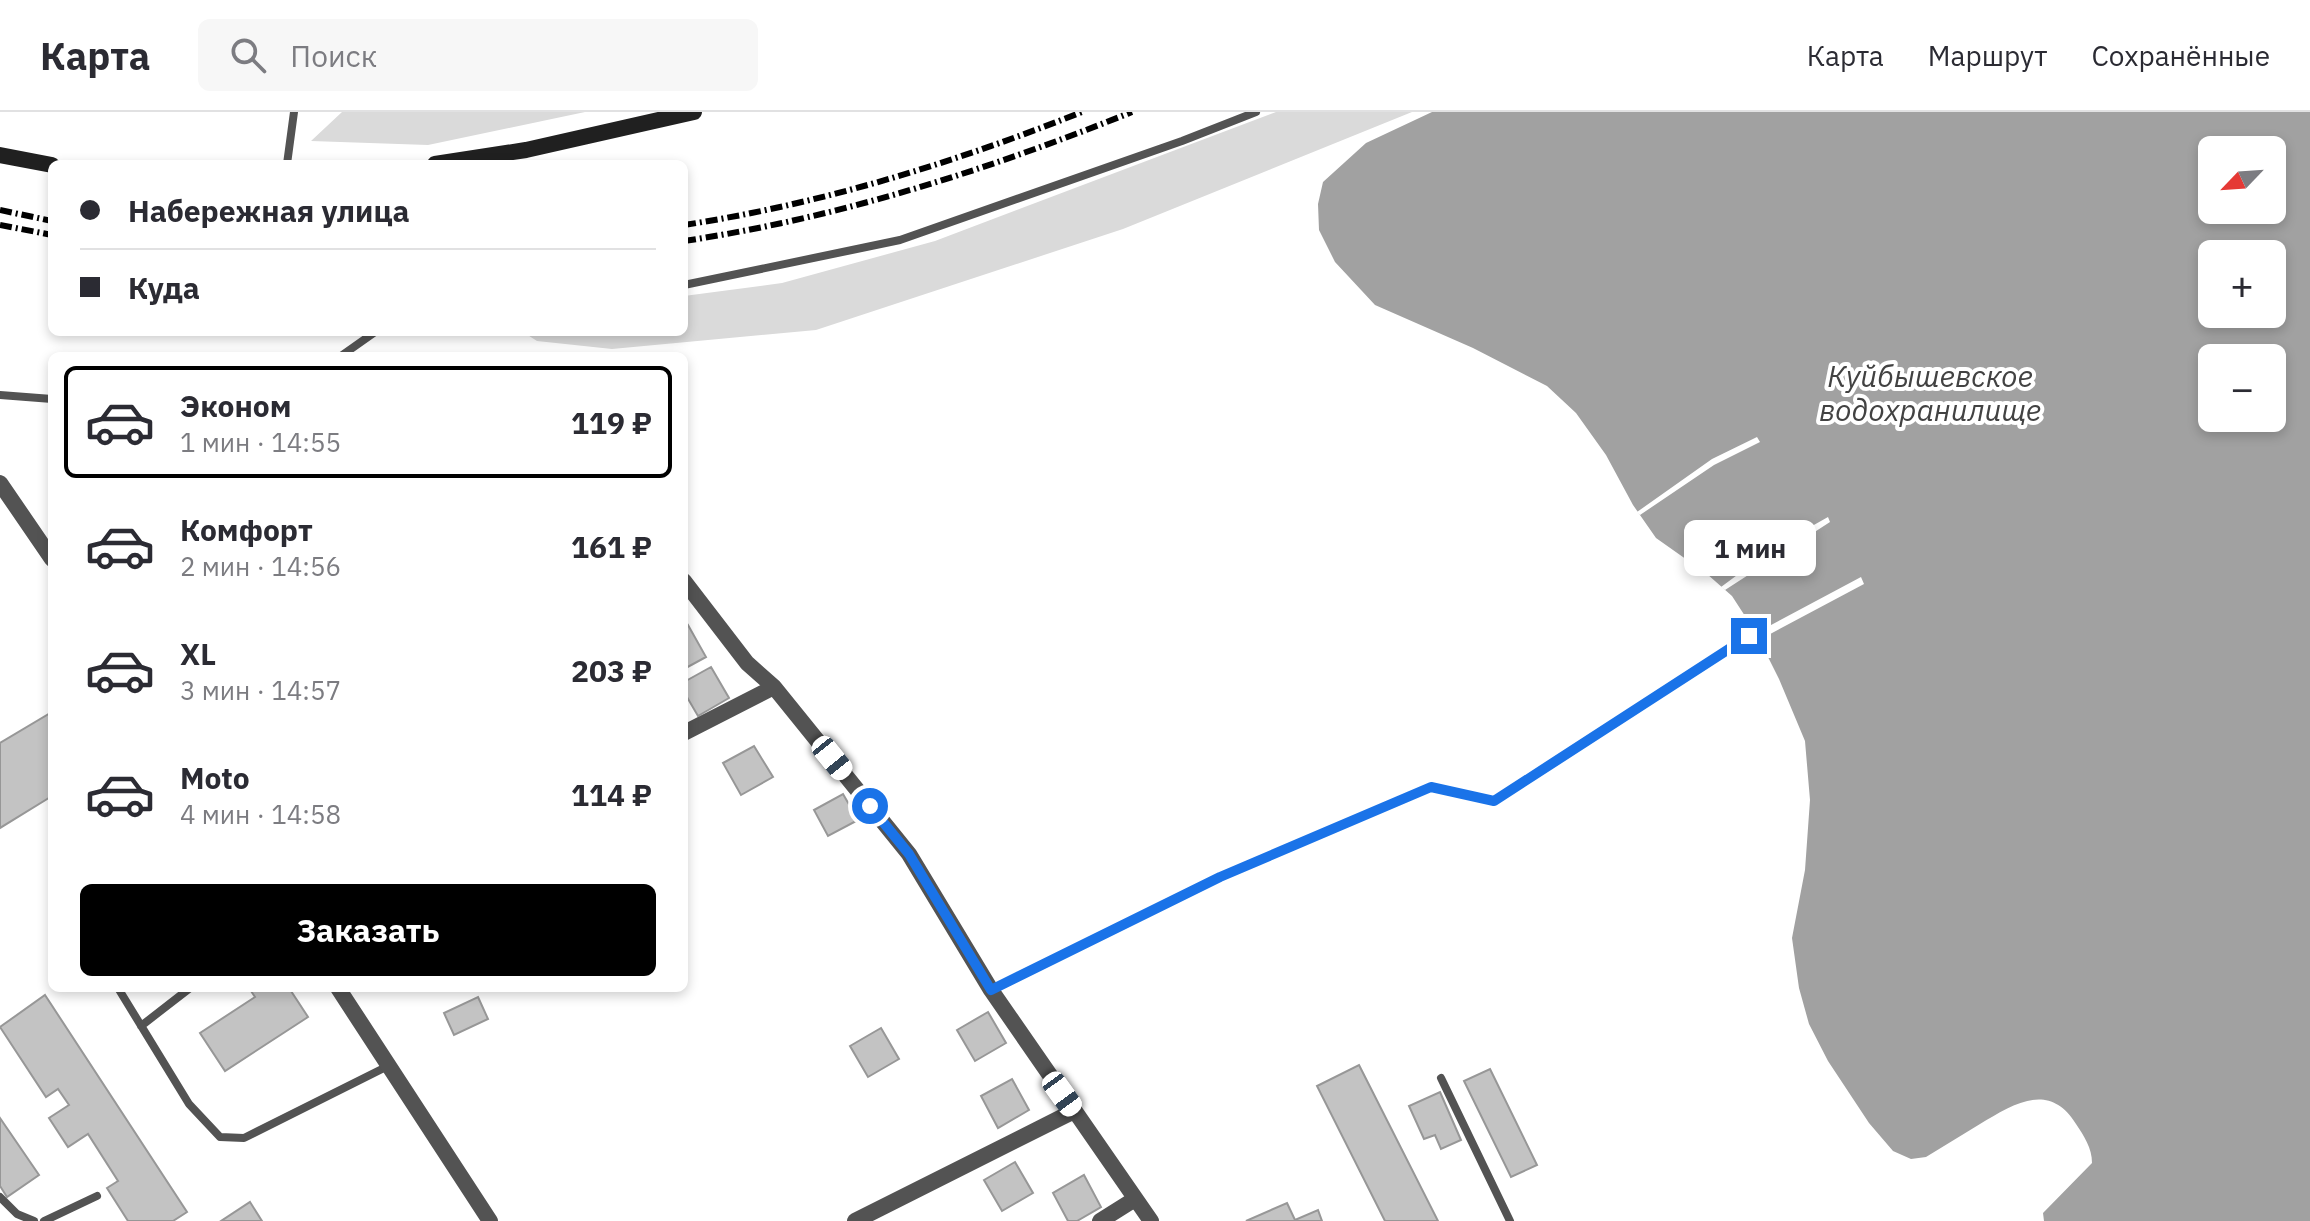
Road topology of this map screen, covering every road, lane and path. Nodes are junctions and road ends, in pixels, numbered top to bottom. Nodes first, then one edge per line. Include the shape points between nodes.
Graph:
1 (294, 112) edge
2 (694, 112) edge
3 (1256, 112) edge
4 (0, 155) edge
5 (288, 160) edge
6 (461, 160) edge
7 (48, 164) edge
8 (688, 284) edge
9 (369, 336) edge
10 (347, 352) edge
11 (0, 395) edge
12 (48, 399) edge
13 (0, 483) edge
14 (48, 553) edge
15 (688, 586) edge
16 (1749, 636) dead end
17 (774, 687) junction
18 (688, 731) edge
19 (991, 990) junction
20 (120, 992) edge
21 (185, 992) edge
22 (341, 992) edge
23 (141, 1026) junction
24 (388, 1065) junction
25 (1441, 1078) dead end
26 (1074, 1111) junction
27 (97, 1196) dead end
28 (0, 1197) edge
29 (1135, 1199) junction
30 (34, 1221) edge
31 (44, 1221) edge
32 (490, 1221) edge
33 (855, 1221) edge
34 (1100, 1221) edge
35 (1151, 1221) edge
36 (1510, 1221) edge

1 - 5 lane
2 - 6 main road
3 - 8 lane via 900,240
4 - 7 main road
9 - 10 lane
11 - 12 lane
13 - 14 street
15 - 17 street via 747,663
16 - 19 lane via 1494,801 1431,787 1220,877
17 - 18 street
17 - 19 street via 909,854
19 - 26 street
20 - 23 lane
21 - 23 lane
22 - 24 street
23 - 24 lane via 189,1104 220,1137 244,1138
24 - 32 street
25 - 36 lane
26 - 29 street
26 - 33 street
27 - 31 lane
28 - 30 lane via 17,1214
29 - 34 street
29 - 35 street

